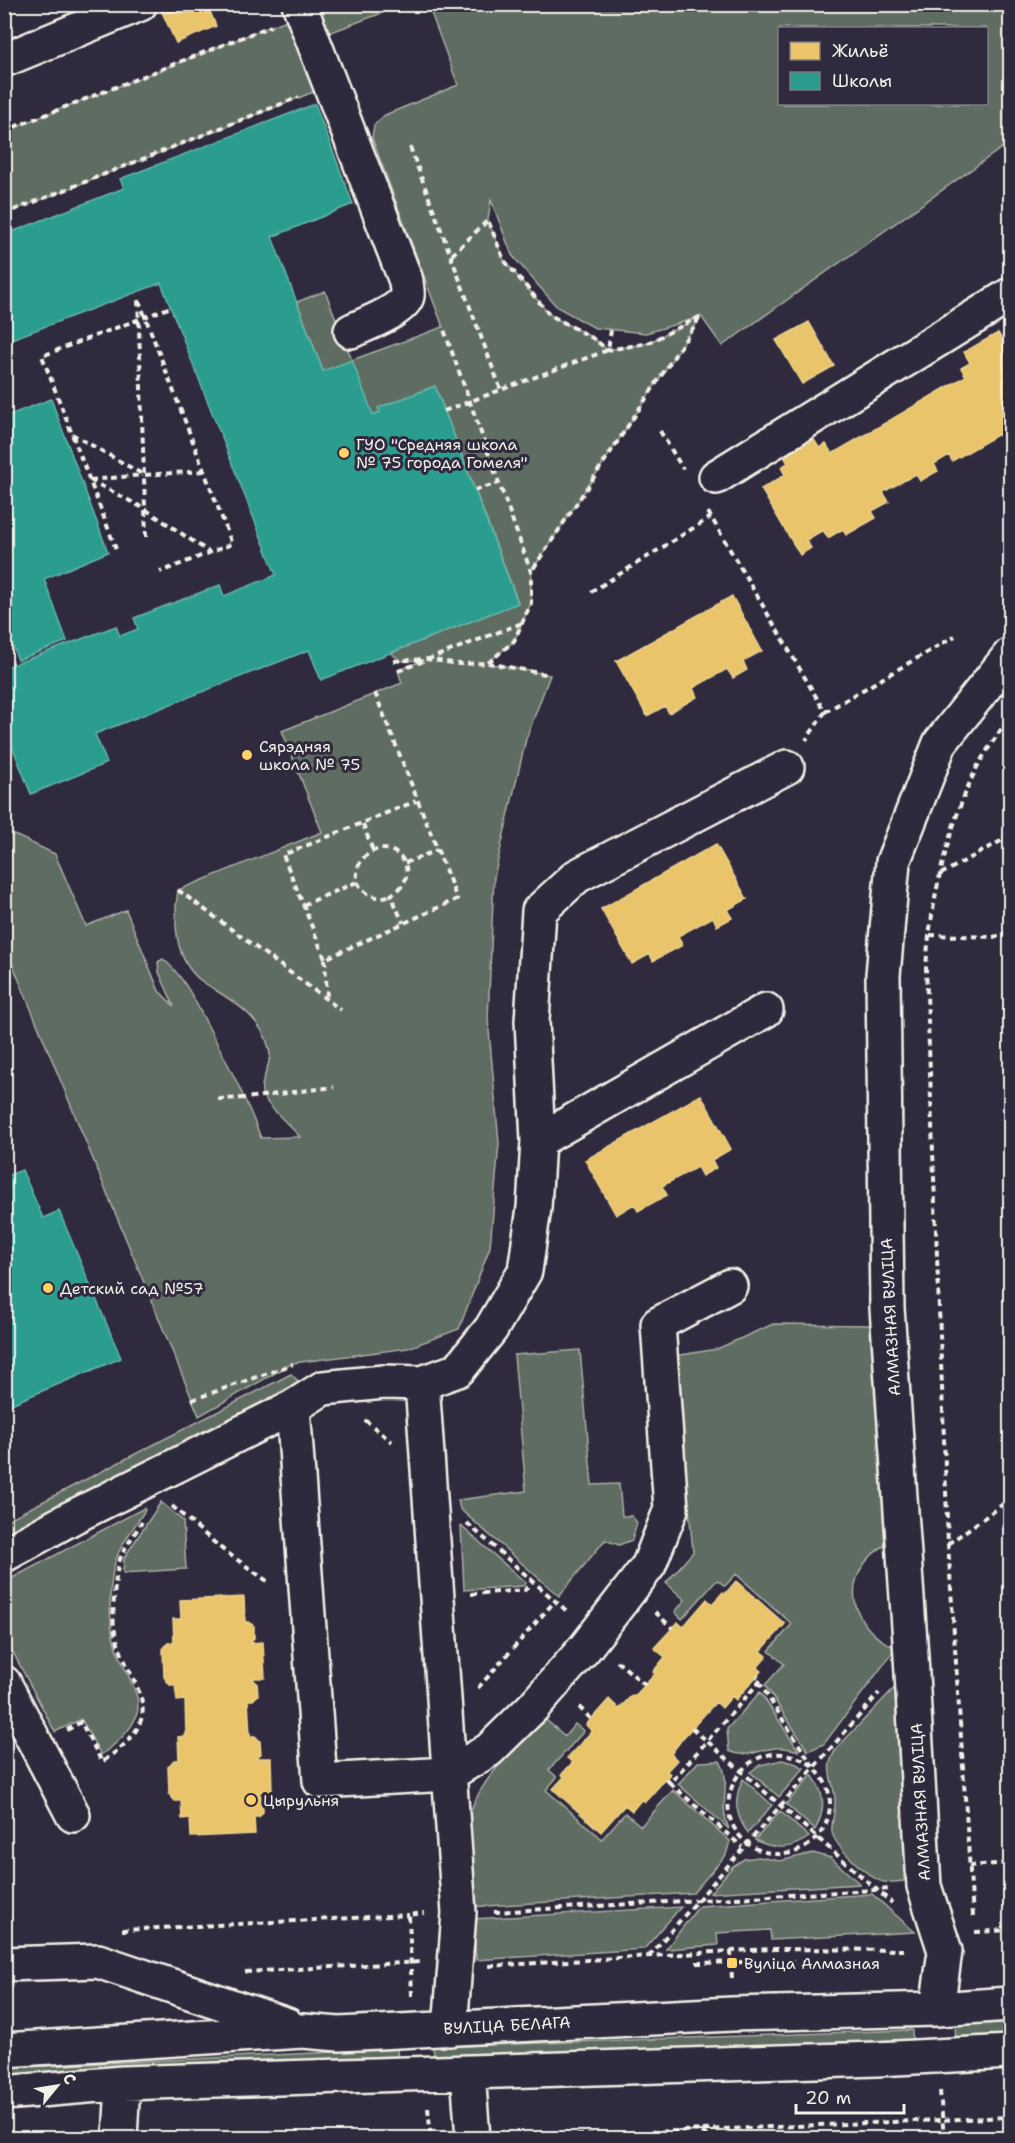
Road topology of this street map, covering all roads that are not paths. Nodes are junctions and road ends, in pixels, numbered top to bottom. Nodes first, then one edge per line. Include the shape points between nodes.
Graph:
1 (140, 4) edge
2 (301, 9) edge
3 (4, 60) edge
4 (1011, 295) edge
5 (351, 331) dead end
6 (716, 477) dead end
7 (1011, 655) edge
8 (787, 767) road end
9 (766, 1010) dead end
10 (538, 1142) junction
11 (730, 1286) dead end
12 (422, 1383) junction
13 (293, 1407) junction
14 (4, 1555) edge
15 (4, 1683) edge
16 (449, 1774) junction
17 (73, 1815) dead end
18 (4, 1964) edge
19 (1011, 2004) edge
20 (937, 2009) junction
21 (450, 2029) junction
22 (303, 2031) junction
23 (4, 2050) edge
24 (1011, 2052) edge
25 (468, 2073) junction
26 (123, 2083) junction
27 (4, 2093) edge
28 (120, 2139) edge
29 (473, 2139) edge

1 - 3 street
2 - 5 street via 406,282 408,295 403,303
4 - 6 street
7 - 20 street, АЛМАЗНАЯ ВУЛІЦА via 940,742 893,862 883,975 887,1308 924,1886 945,1951
8 - 10 street via 577,876 539,911 532,1021
9 - 10 street
10 - 12 street via 525,1271 491,1329 458,1370
11 - 16 street via 658,1324 671,1509 649,1565 533,1707 489,1750
12 - 13 street via 323,1388
12 - 16 street
13 - 14 street
13 - 16 street via 320,1781
15 - 17 street
16 - 21 street via 459,1913
18 - 22 street via 98,1962
19 - 20 street, ВУЛІЦА БЕЛАГА
20 - 21 street, ВУЛІЦА БЕЛАГА via 732,2014
21 - 22 street, ВУЛІЦА БЕЛАГА via 339,2034
22 - 23 street, ВУЛІЦА БЕЛАГА
24 - 25 street
25 - 26 street
25 - 29 street
26 - 27 street
26 - 28 street

